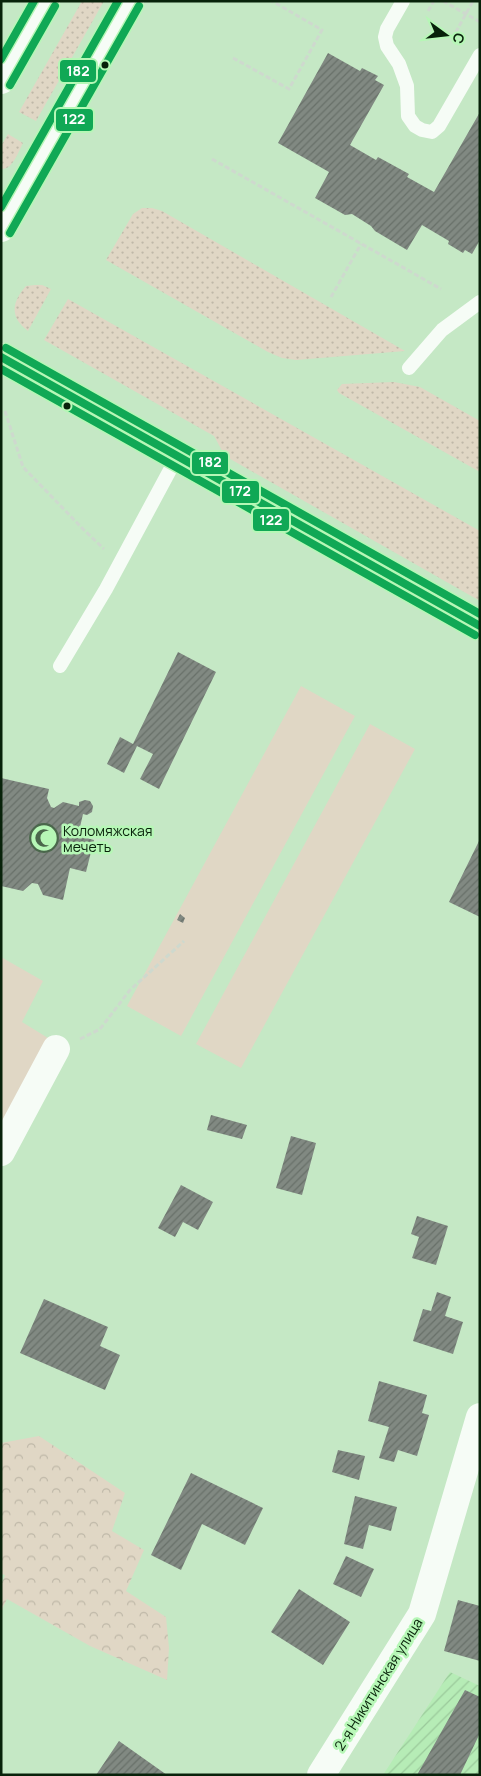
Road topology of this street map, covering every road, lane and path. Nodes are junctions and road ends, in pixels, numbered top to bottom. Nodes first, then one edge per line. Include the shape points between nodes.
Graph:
1 (46, 1) edge
2 (130, 1) edge
3 (272, 1) edge
4 (403, 1) edge
5 (434, 1) edge
6 (443, 1) edge
7 (473, 1) edge
8 (428, 12) dead end
9 (466, 14) junction
10 (480, 22) edge
11 (452, 40) dead end
12 (480, 55) edge
13 (233, 58) dead end
14 (1, 80) edge
15 (212, 159) dead end
16 (1, 228) edge
17 (361, 244) junction
18 (441, 289) dead end
19 (330, 297) dead end
20 (480, 302) edge
21 (1, 357) edge
22 (409, 368) dead end
23 (5, 411) dead end
24 (177, 457) junction
25 (120, 563) junction
26 (480, 626) edge
27 (60, 666) dead end
28 (184, 941) dead end
29 (56, 1049) joint
30 (1, 1152) edge
31 (480, 1417) edge
32 (320, 1775) edge

1 - 14 main road
2 - 16 main road
3 - 13 path via 322,30 288,90
4 - 12 lane via 385,37 407,86 408,116 415,126 432,132 439,126
5 - 8 path
6 - 9 path
7 - 9 path
9 - 10 path
9 - 11 path
15 - 17 path
17 - 18 path
17 - 19 path
20 - 22 lane via 442,330
21 - 24 main road
23 - 25 path via 23,467
24 - 25 lane
24 - 26 main road
25 - 27 lane
28 - 29 path via 130,990 100,1029
29 - 30 main road
31 - 32 main road, 2-я Никитинская улица via 422,1614

